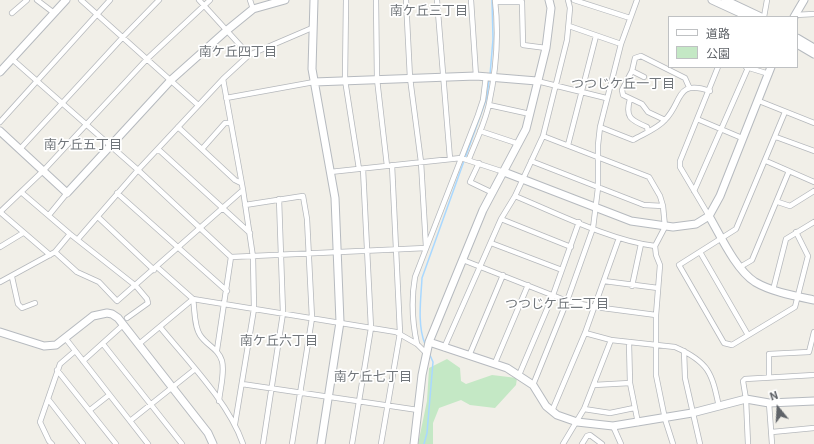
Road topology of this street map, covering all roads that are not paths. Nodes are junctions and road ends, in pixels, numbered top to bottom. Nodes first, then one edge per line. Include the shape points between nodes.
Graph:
1 (27, 0) edge
2 (37, 0) edge
3 (66, 0) edge
4 (82, 0) edge
5 (110, 0) edge
6 (159, 0) edge
7 (199, 0) edge
8 (210, 0) edge
9 (250, 0) edge
10 (284, 0) edge
11 (314, 0) edge
12 (346, 0) edge
13 (376, 0) edge
14 (406, 0) edge
15 (437, 0) edge
16 (471, 0) edge
17 (549, 0) edge
18 (568, 0) edge
19 (574, 0) edge
20 (637, 0) edge
21 (712, 0) edge
22 (725, 0) edge
23 (767, 0) edge
24 (804, 0) edge
25 (495, 1) edge
26 (203, 5) junction
27 (253, 10) junction
28 (12, 13) dead end
29 (54, 13) junction
30 (97, 14) junction
31 (814, 14) edge
32 (747, 16) edge
33 (761, 16) edge
34 (763, 16) edge
35 (795, 16) edge
36 (630, 18) junction
37 (569, 26) junction
38 (312, 28) junction
39 (226, 31) junction
40 (596, 36) junction
41 (123, 37) junction
42 (798, 39) edge
43 (621, 44) junction
44 (798, 45) edge
45 (546, 48) junction
46 (814, 48) edge
47 (814, 54) edge
48 (249, 55) junction
49 (12, 59) junction
50 (147, 59) junction
51 (718, 68) edge
52 (747, 68) edge
53 (755, 68) edge
54 (770, 70) edge
55 (632, 71) junction
56 (0, 72) edge
57 (442, 76) junction
58 (476, 76) junction
59 (490, 76) junction
60 (644, 77) dead end
61 (410, 78) junction
62 (223, 79) junction
63 (377, 79) junction
64 (171, 80) junction
65 (345, 80) junction
66 (37, 81) junction
67 (537, 81) junction
68 (314, 82) junction
69 (556, 85) junction
70 (689, 87) junction
71 (580, 91) junction
72 (710, 91) junction
73 (226, 98) junction
74 (606, 98) junction
75 (630, 99) junction
76 (759, 101) junction
77 (62, 103) junction
78 (198, 105) junction
79 (489, 105) junction
80 (785, 112) junction
81 (530, 114) junction
82 (697, 119) junction
83 (665, 120) junction
84 (0, 122) edge
85 (230, 123) junction
86 (814, 124) edge
87 (86, 125) junction
88 (178, 127) junction
89 (600, 127) junction
90 (722, 129) junction
91 (0, 131) edge
92 (480, 131) junction
93 (648, 132) junction
94 (543, 136) junction
95 (776, 137) junction
96 (742, 138) junction
97 (519, 144) junction
98 (568, 145) junction
99 (110, 147) junction
100 (20, 149) junction
101 (158, 149) junction
102 (202, 149) junction
103 (814, 151) edge
104 (461, 158) junction
105 (599, 158) junction
106 (450, 159) junction
107 (469, 159) junction
108 (531, 161) junction
109 (766, 161) junction
110 (421, 162) junction
111 (479, 163) junction
112 (389, 166) junction
113 (361, 169) junction
114 (44, 170) junction
115 (138, 170) junction
116 (789, 171) junction
117 (330, 172) junction
118 (504, 172) junction
119 (522, 179) junction
120 (814, 182) edge
121 (241, 183) junction
122 (598, 188) junction
123 (243, 190) junction
124 (694, 191) junction
125 (814, 191) edge
126 (21, 192) junction
127 (493, 192) junction
128 (68, 193) junction
129 (117, 193) junction
130 (515, 196) junction
131 (279, 199) junction
132 (778, 202) junction
133 (245, 204) junction
134 (663, 206) junction
135 (222, 208) junction
136 (596, 208) junction
137 (0, 212) edge
138 (49, 215) junction
139 (98, 216) junction
140 (709, 216) junction
141 (501, 219) junction
142 (579, 222) junction
143 (814, 222) edge
144 (665, 226) junction
145 (200, 228) junction
146 (593, 228) junction
147 (796, 232) junction
148 (23, 233) junction
149 (250, 233) junction
150 (70, 234) junction
151 (619, 238) junction
152 (78, 239) junction
153 (722, 239) junction
154 (491, 244) junction
155 (641, 244) junction
156 (571, 246) junction
157 (655, 246) junction
158 (0, 247) edge
159 (179, 247) junction
160 (426, 248) junction
161 (396, 250) junction
162 (368, 251) junction
163 (55, 252) junction
164 (700, 252) junction
165 (337, 253) junction
166 (309, 254) junction
167 (50, 255) junction
168 (281, 255) junction
169 (231, 256) junction
170 (253, 257) junction
171 (463, 260) junction
172 (480, 266) junction
173 (740, 267) junction
174 (155, 269) junction
175 (562, 270) junction
176 (503, 275) junction
177 (12, 277) junction
178 (604, 281) junction
179 (0, 282) edge
180 (528, 285) junction
181 (136, 286) junction
182 (632, 286) junction
183 (658, 288) junction
184 (773, 290) junction
185 (227, 291) junction
186 (553, 295) junction
187 (799, 297) junction
188 (193, 299) junction
189 (814, 300) edge
190 (567, 301) junction
191 (35, 303) dead end
192 (224, 305) junction
193 (595, 307) junction
194 (254, 309) junction
195 (282, 313) junction
196 (656, 315) junction
197 (127, 318) dead end
198 (312, 318) junction
199 (340, 322) junction
200 (123, 325) junction
201 (160, 327) junction
202 (371, 328) junction
203 (0, 332) edge
204 (814, 332) edge
205 (400, 333) junction
206 (585, 333) junction
207 (748, 335) junction
208 (66, 338) junction
209 (611, 340) junction
210 (429, 342) junction
211 (629, 342) junction
212 (103, 344) junction
213 (139, 344) junction
214 (417, 344) junction
215 (656, 346) junction
216 (444, 348) junction
217 (217, 350) junction
218 (76, 351) junction
219 (684, 351) junction
220 (426, 353) junction
221 (469, 356) junction
222 (83, 361) junction
223 (495, 363) junction
224 (57, 370) junction
225 (194, 370) junction
226 (519, 375) junction
227 (814, 375) edge
228 (769, 378) junction
229 (630, 382) junction
230 (242, 384) junction
231 (533, 385) junction
232 (594, 385) junction
233 (172, 387) junction
234 (272, 388) junction
235 (300, 392) junction
236 (109, 395) junction
237 (328, 396) junction
238 (48, 399) junction
239 (746, 399) junction
240 (219, 401) junction
241 (359, 401) junction
242 (814, 402) edge
243 (768, 403) junction
244 (151, 404) junction
245 (387, 405) junction
246 (719, 407) junction
247 (634, 408) junction
248 (584, 409) junction
249 (90, 410) junction
250 (418, 410) junction
251 (552, 411) junction
252 (692, 413) junction
253 (664, 419) junction
254 (130, 421) junction
255 (577, 422) junction
256 (638, 423) junction
257 (235, 424) junction
258 (612, 426) junction
259 (814, 428) edge
260 (772, 432) junction
261 (52, 444) edge
262 (82, 444) edge
263 (116, 444) edge
264 (148, 444) edge
265 (182, 444) edge
266 (213, 444) edge
267 (243, 444) edge
268 (263, 444) edge
269 (292, 444) edge
270 (321, 444) edge
271 (352, 444) edge
272 (381, 444) edge
273 (414, 444) edge
274 (563, 444) edge
275 (582, 444) edge
276 (602, 444) edge
277 (621, 444) edge
278 (673, 444) edge
279 (700, 444) edge
280 (748, 444) edge
281 (772, 444) edge

1 - 28 street
2 - 29 street
3 - 29 street
4 - 30 street
5 - 30 street
6 - 41 street
7 - 26 street
8 - 26 street
9 - 27 street
10 - 27 street
11 - 38 street
12 - 65 street
13 - 63 street
14 - 61 street
15 - 57 street
16 - 58 street
17 - 45 street via 551,8
18 - 37 street
19 - 36 street
20 - 36 street
21 - 32 street
22 - 33 street
23 - 34 street
24 - 35 street
25 - 45 street via 522,2 523,45
25 - 59 street via 497,20
26 - 39 street
26 - 50 street
27 - 39 street
29 - 49 street
30 - 41 street
30 - 66 street
31 - 35 street
36 - 43 street
37 - 40 street
37 - 69 street
38 - 48 street
38 - 68 street
39 - 48 street
39 - 64 street
40 - 43 street
40 - 71 street
41 - 50 street
41 - 77 street
42 - 46 street
43 - 74 street
44 - 47 street
45 - 67 street
48 - 62 street
49 - 56 street
49 - 66 street
50 - 64 street
50 - 87 street
51 - 72 street
52 - 90 street
53 - 54 street
54 - 76 street
55 - 60 street
55 - 70 street via 635,58 640,56 685,78
55 - 75 street via 622,90 623,95
57 - 58 street
57 - 61 street
57 - 106 street
58 - 59 street
59 - 67 street
59 - 79 street
59 - 104 street
61 - 63 street
61 - 110 street
62 - 73 street
62 - 78 street
63 - 65 street
63 - 112 street
64 - 78 street
64 - 99 street
65 - 68 street
65 - 113 street
66 - 77 street
66 - 84 street
67 - 69 street
67 - 81 street
68 - 73 street
68 - 117 street
69 - 71 street
69 - 94 street
70 - 72 street via 696,86
70 - 83 street via 678,97
71 - 74 street
71 - 98 street
72 - 82 street
73 - 85 street
74 - 89 street
75 - 83 street
75 - 93 street via 627,110 630,117 635,123 647,127
76 - 80 street
76 - 96 street
77 - 87 street
77 - 100 street
78 - 88 street
79 - 81 street
79 - 92 street
80 - 86 street
80 - 95 street
81 - 97 street
82 - 90 street
82 - 124 street via 680,161 680,167
83 - 93 street
85 - 102 street via 226,123
85 - 121 street
87 - 99 street
87 - 114 street
88 - 101 street
88 - 102 street
89 - 93 street via 633,140
89 - 105 street
90 - 96 street
90 - 124 street
91 - 100 street
92 - 97 street
92 - 107 street
94 - 98 street
94 - 108 street
95 - 103 street
95 - 109 street
96 - 140 street via 720,196
97 - 118 street
98 - 105 street
99 - 115 street
99 - 128 street
100 - 114 street
101 - 115 street
101 - 135 street
102 - 121 street
104 - 106 street
104 - 107 street
104 - 160 street
105 - 122 street
105 - 134 street via 649,177
106 - 110 street
107 - 111 street
108 - 119 street
108 - 122 street
109 - 116 street
109 - 153 street via 736,229
110 - 112 street
110 - 160 street
111 - 118 street
111 - 127 street via 470,182
112 - 113 street
112 - 161 street
113 - 117 street
113 - 162 street
114 - 126 street
114 - 128 street
115 - 129 street
115 - 145 street
116 - 120 street
116 - 132 street
117 - 165 street via 335,198
118 - 119 street
118 - 127 street
119 - 130 street
119 - 136 street
121 - 123 street
122 - 134 street via 644,205
122 - 136 street
123 - 133 street
123 - 135 street
124 - 140 street
125 - 132 street via 790,206
126 - 137 street
126 - 138 street
127 - 171 street
128 - 138 street
129 - 139 street
129 - 159 street
130 - 141 street
130 - 142 street
131 - 133 street
131 - 166 street via 303,196
131 - 168 street
132 - 173 street via 752,260
133 - 149 street
134 - 144 street
135 - 145 street
135 - 149 street
136 - 144 street via 631,221
136 - 146 street
137 - 148 street
138 - 150 street
139 - 152 street
139 - 174 street
140 - 144 street via 689,226
140 - 153 street
141 - 154 street
141 - 156 street
142 - 146 street
142 - 156 street
143 - 147 street
144 - 157 street
145 - 159 street
145 - 169 street
146 - 151 street
146 - 190 street
147 - 184 street via 786,239
147 - 187 street via 808,256
148 - 158 street
148 - 167 street
149 - 170 street
150 - 152 street
150 - 163 street
151 - 155 street
151 - 178 street
152 - 181 street
153 - 164 street
153 - 173 street
154 - 172 street
154 - 175 street
155 - 157 street
155 - 182 street
156 - 175 street
157 - 183 street via 660,265
159 - 174 street
159 - 185 street
160 - 161 street
160 - 214 street via 413,289 413,327
161 - 162 street
161 - 205 street
162 - 165 street
162 - 202 street
163 - 167 street
163 - 181 street via 77,272 99,282 117,301
164 - 207 street
164 - 207 street via 679,265 701,305 724,343 732,345
165 - 166 street
165 - 199 street
166 - 168 street
166 - 198 street
167 - 177 street
168 - 170 street
168 - 195 street
169 - 170 street
169 - 185 street
170 - 194 street
171 - 172 street
171 - 210 street
172 - 176 street
172 - 216 street
173 - 184 street via 753,281
174 - 181 street
174 - 188 street
175 - 186 street
176 - 180 street
176 - 221 street
177 - 179 street
177 - 191 street via 18,304 22,308
178 - 182 street
178 - 193 street
180 - 186 street
180 - 223 street
181 - 197 street via 148,299 148,303
182 - 183 street
183 - 196 street
184 - 187 street
185 - 192 street
186 - 190 street
186 - 226 street
187 - 189 street
187 - 207 street via 794,307
188 - 192 street
188 - 201 street
188 - 217 street via 197,329 205,342
190 - 193 street
190 - 231 street
192 - 194 street
192 - 217 street
193 - 196 street
193 - 206 street
194 - 195 street
194 - 230 street
195 - 198 street
195 - 234 street
196 - 215 street
198 - 199 street
198 - 235 street
199 - 202 street
199 - 237 street
200 - 208 street via 112,314 100,314 93,316
200 - 212 street
200 - 213 street
201 - 213 street
201 - 225 street
202 - 205 street
202 - 241 street
203 - 208 street via 44,346 56,345
204 - 228 street via 809,352 769,354
205 - 214 street
205 - 245 street
206 - 209 street
206 - 251 street
208 - 218 street
209 - 211 street
209 - 232 street
210 - 216 street
210 - 220 street
211 - 215 street
211 - 229 street
212 - 222 street
212 - 244 street
213 - 233 street
214 - 220 street
215 - 219 street via 675,347
215 - 253 street via 656,375
216 - 221 street
217 - 240 street via 223,367
218 - 222 street
218 - 224 street via 60,364
219 - 246 street via 706,366 712,377
219 - 252 street via 685,378
220 - 250 street
221 - 223 street
222 - 236 street
223 - 226 street
224 - 238 street
224 - 249 street
225 - 233 street
225 - 240 street
226 - 231 street
227 - 228 street
228 - 239 street via 745,379 743,381
229 - 232 street
229 - 247 street
230 - 234 street
230 - 257 street
231 - 251 street
232 - 248 street
233 - 244 street
233 - 266 street via 208,433
234 - 235 street
234 - 268 street
235 - 237 street
235 - 269 street
236 - 249 street
236 - 254 street
237 - 241 street
237 - 270 street
238 - 261 street via 40,422
238 - 262 street
239 - 243 street
239 - 246 street
239 - 280 street
240 - 257 street
241 - 245 street
241 - 271 street
242 - 243 street
243 - 260 street
244 - 254 street
244 - 265 street
245 - 250 street
245 - 272 street
246 - 252 street
247 - 248 street via 610,413
247 - 256 street
248 - 255 street
249 - 263 street
250 - 273 street
251 - 255 street via 565,420
252 - 253 street
252 - 279 street
253 - 256 street
253 - 278 street
254 - 264 street
255 - 258 street
255 - 274 street
256 - 258 street
257 - 267 street
258 - 277 street
259 - 260 street
260 - 281 street
275 - 276 street via 590,435

